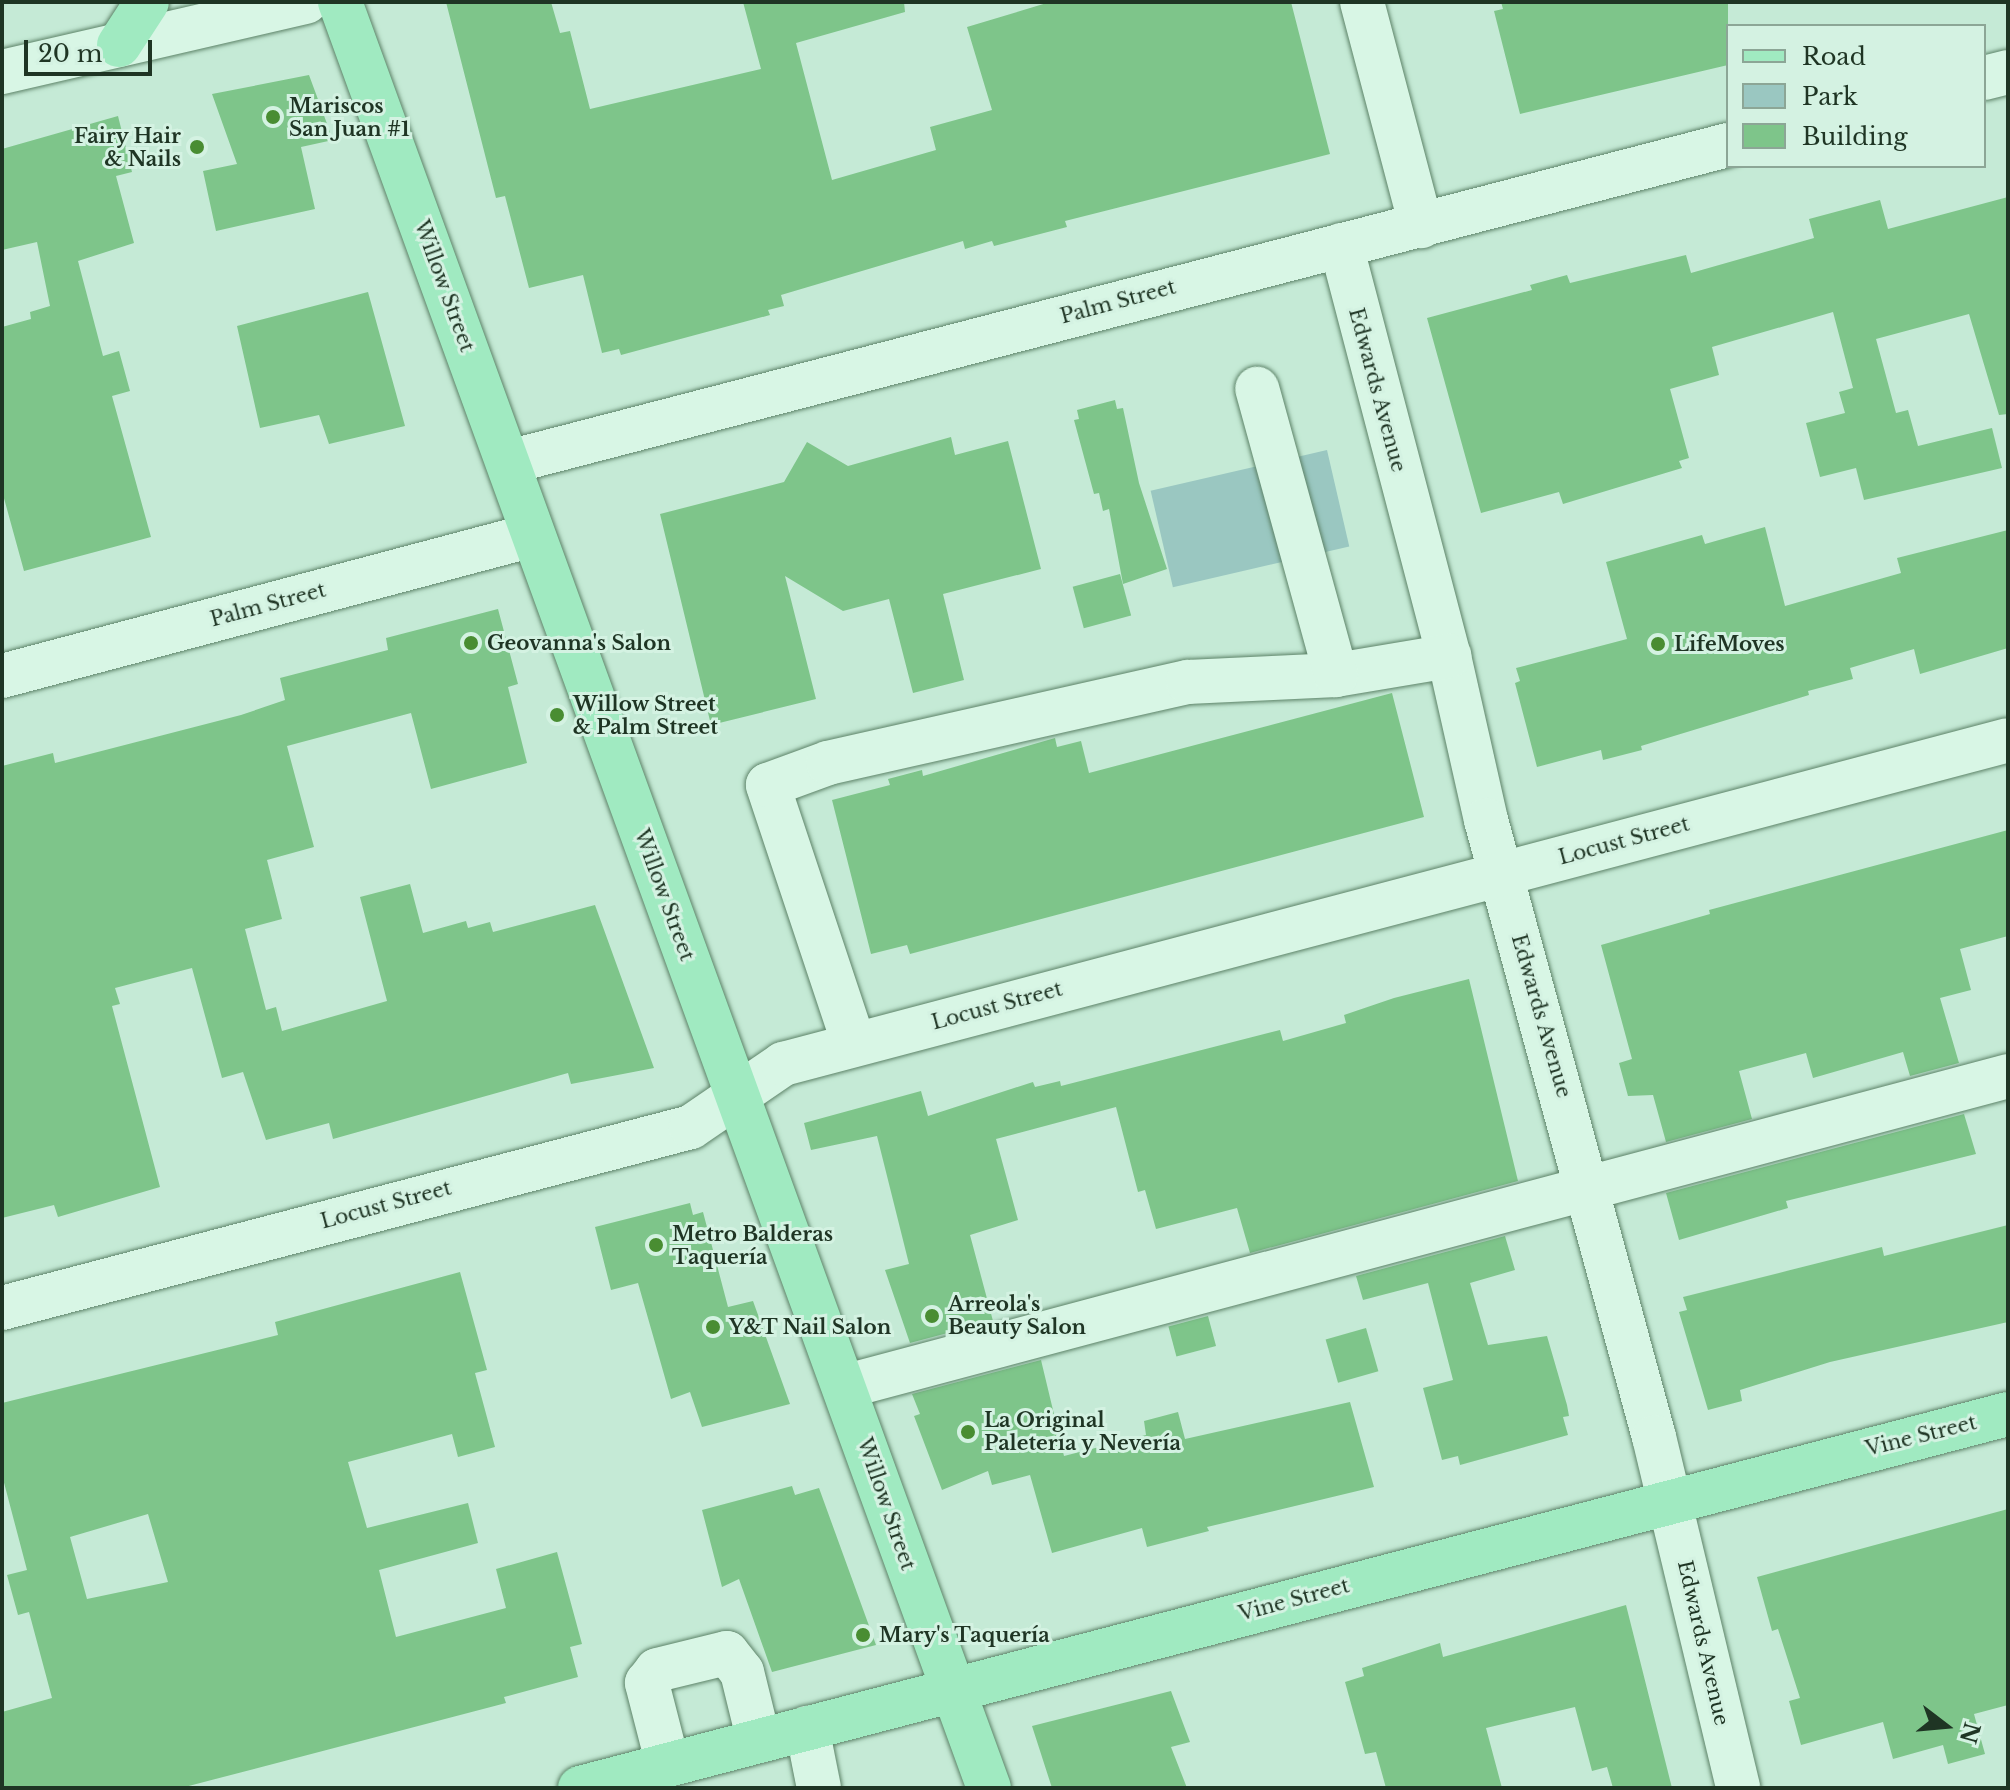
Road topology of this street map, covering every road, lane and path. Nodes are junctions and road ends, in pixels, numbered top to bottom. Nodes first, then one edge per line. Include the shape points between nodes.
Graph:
1 (147, 2) edge
2 (306, 2) edge
3 (340, 2) edge
4 (1362, 2) edge
5 (119, 45) junction
6 (2, 72) edge
7 (2008, 72) edge
8 (1986, 78) edge
9 (1726, 146) edge
10 (1421, 226) junction
11 (1341, 245) junction
12 (1257, 389) dead end
13 (509, 462) junction
14 (533, 535) junction
15 (1449, 656) junction
16 (1336, 675) junction
17 (2, 676) edge
18 (2008, 740) edge
19 (1500, 873) junction
20 (854, 1044) junction
21 (2008, 1076) edge
22 (735, 1094) junction
23 (1589, 1186) junction
24 (2, 1308) edge
25 (847, 1386) junction
26 (2008, 1414) edge
27 (1669, 1500) junction
28 (953, 1690) junction
29 (807, 1728) junction
30 (759, 1741) junction
31 (668, 1765) junction
32 (580, 1788) edge
33 (819, 1788) edge
34 (989, 1788) edge
35 (1738, 1788) edge

1 - 5 main road
2 - 5 street
3 - 13 main road, Willow Street
4 - 10 street
5 - 6 street
7 - 8 street
9 - 10 street, Palm Street
10 - 11 street, Palm Street
11 - 13 street, Palm Street
11 - 15 street, Edwards Avenue
12 - 16 street
13 - 14 main road, Willow Street
14 - 17 street, Palm Street
14 - 22 main road, Willow Street
15 - 16 street
15 - 19 street, Edwards Avenue
16 - 20 street via 1188,682 828,763 768,785
18 - 19 street, Locust Street
19 - 20 street, Locust Street
19 - 23 street, Edwards Avenue
20 - 22 street, Locust Street via 783,1064
21 - 23 street
22 - 24 street, Locust Street via 691,1127
22 - 25 main road, Willow Street
23 - 25 street
23 - 27 street, Edwards Avenue
25 - 28 main road, Willow Street
26 - 27 main road, Vine Street
27 - 28 main road, Vine Street
27 - 35 street, Edwards Avenue
28 - 29 main road, Vine Street
28 - 34 main road, Willow Street
29 - 30 main road, Vine Street
29 - 33 street
30 - 31 main road, Vine Street
30 - 31 street via 742,1672 727,1653 657,1670 647,1683
31 - 32 main road, Vine Street

